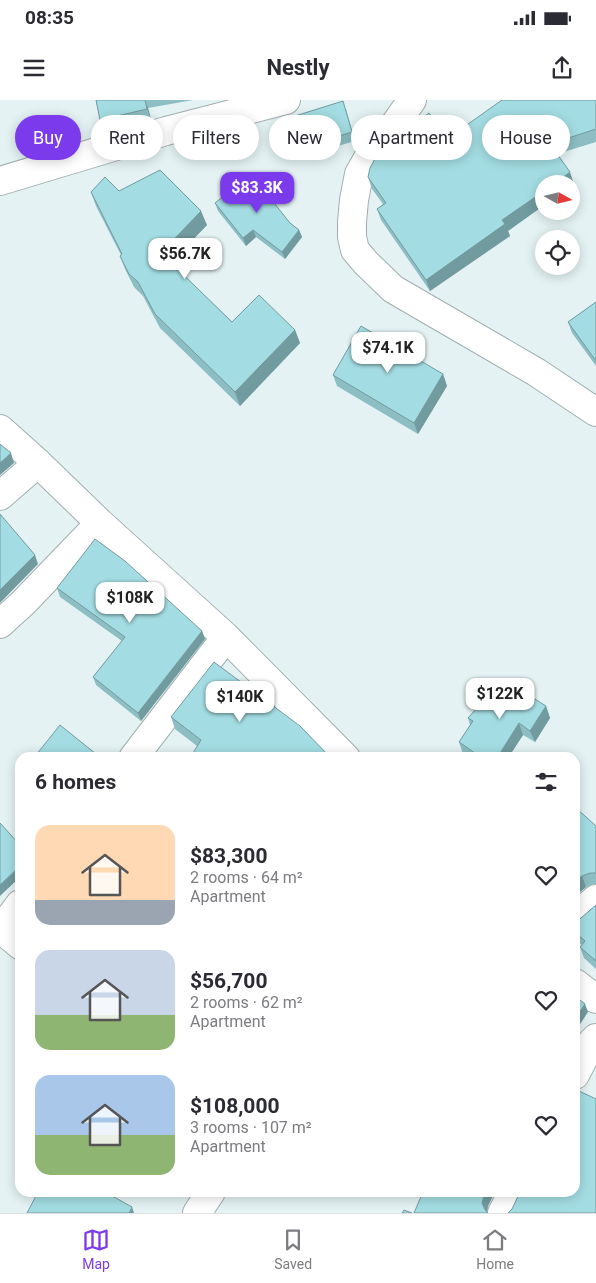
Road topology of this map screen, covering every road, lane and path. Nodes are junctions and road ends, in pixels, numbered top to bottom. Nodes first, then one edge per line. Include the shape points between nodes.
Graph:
1 (286, 100) edge
2 (412, 100) edge
3 (0, 181) edge
4 (596, 412) edge
5 (0, 429) edge
6 (38, 463) junction
7 (0, 496) edge
8 (100, 524) junction
9 (0, 624) edge
10 (226, 637) junction
11 (138, 752) edge
12 (340, 752) edge
13 (596, 899) edge
14 (15, 910) edge
15 (580, 913) edge
16 (0, 929) edge
17 (15, 941) edge
18 (580, 987) edge
19 (596, 999) edge
20 (596, 1038) edge
21 (580, 1065) edge
22 (208, 1197) edge
23 (510, 1197) edge
24 (197, 1213) edge
25 (502, 1213) edge

1 - 3 street via 166,131
2 - 4 street via 359,174 352,237 356,250 393,289 536,372
5 - 6 street
6 - 7 street
6 - 8 street
8 - 9 street
8 - 10 street
10 - 11 street
10 - 12 street
13 - 15 street
14 - 16 street
16 - 17 street
18 - 19 street
20 - 21 street
22 - 24 street
23 - 25 street

